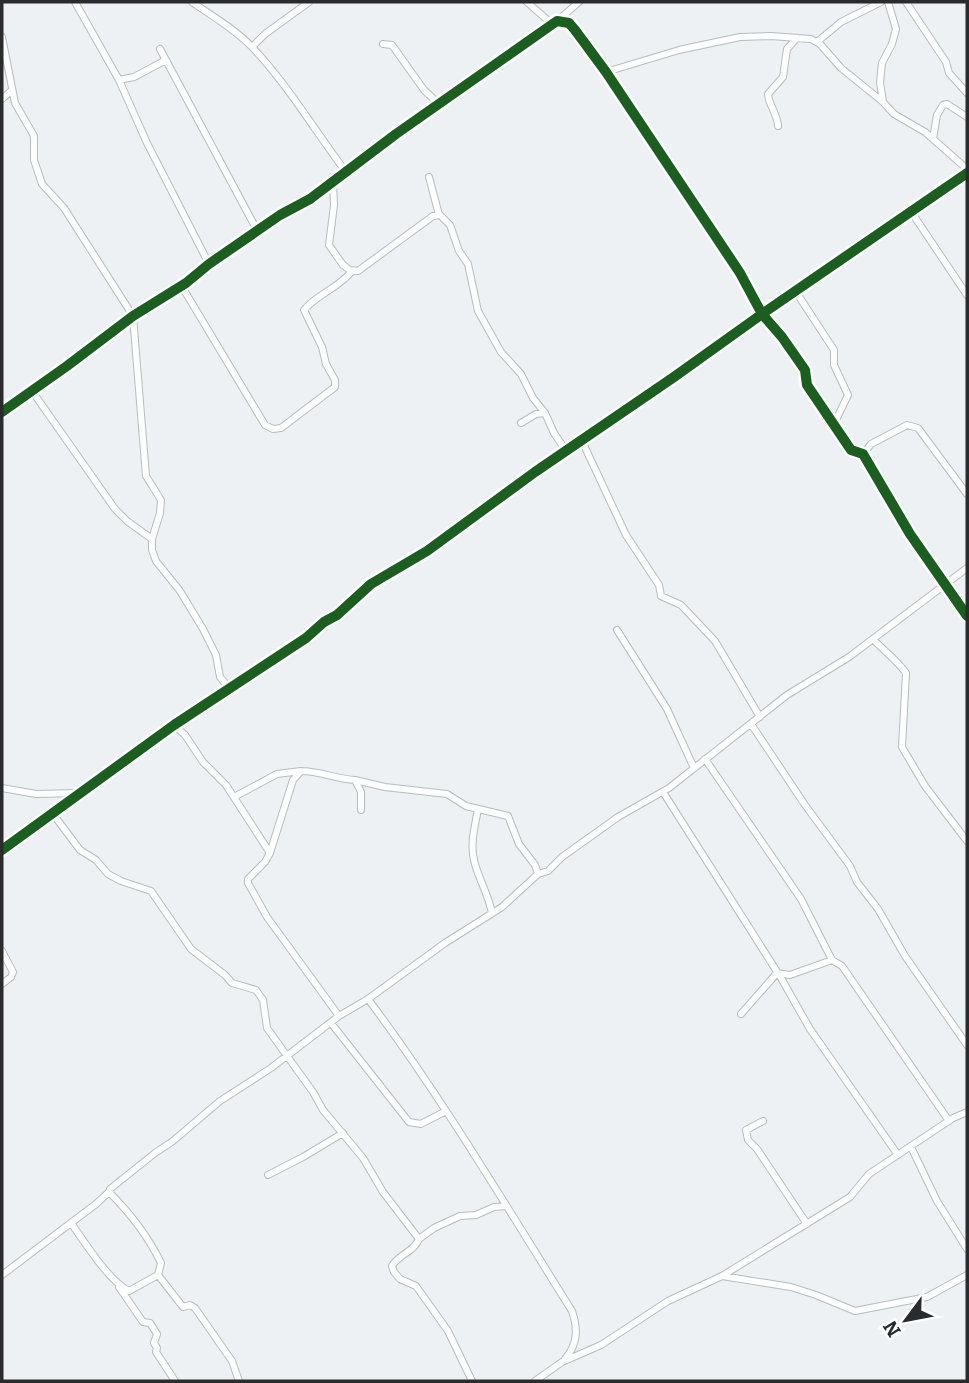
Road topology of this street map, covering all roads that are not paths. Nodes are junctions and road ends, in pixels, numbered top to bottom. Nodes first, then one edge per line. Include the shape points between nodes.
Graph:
1 (75, 2) edge
2 (192, 2) edge
3 (309, 2) edge
4 (527, 2) edge
5 (579, 2) edge
6 (881, 2) edge
7 (888, 2) edge
8 (906, 2) edge
9 (554, 22) junction
10 (2, 37) edge
11 (797, 37) junction
12 (817, 41) junction
13 (383, 44) dead end
14 (252, 47) junction
15 (160, 49) dead end
16 (166, 60) junction
17 (606, 72) junction
18 (119, 80) junction
19 (12, 90) junction
20 (967, 93) edge
21 (2, 99) edge
22 (883, 102) junction
23 (439, 104) junction
24 (967, 117) edge
25 (778, 126) dead end
26 (933, 139) junction
27 (967, 171) edge
28 (346, 172) junction
29 (429, 177) dead end
30 (333, 182) junction
31 (910, 210) junction
32 (439, 215) junction
33 (258, 232) junction
34 (209, 264) junction
35 (352, 271) junction
36 (181, 285) junction
37 (796, 292) junction
38 (967, 295) edge
39 (762, 314) junction
40 (133, 316) junction
41 (32, 391) junction
42 (2, 412) edge
43 (545, 413) junction
44 (521, 423) dead end
45 (834, 424) junction
46 (582, 441) junction
47 (566, 451) junction
48 (863, 454) junction
49 (967, 494) edge
50 (152, 539) junction
51 (967, 568) edge
52 (946, 584) junction
53 (967, 616) edge
54 (617, 629) dead end
55 (873, 639) junction
56 (229, 688) junction
57 (760, 717) junction
58 (751, 724) junction
59 (174, 725) junction
60 (705, 760) junction
61 (694, 768) junction
62 (301, 771) junction
63 (355, 780) junction
64 (2, 788) edge
65 (663, 792) junction
66 (78, 793) junction
67 (234, 797) junction
68 (360, 810) dead end
69 (478, 810) junction
70 (53, 814) junction
71 (967, 841) edge
72 (2, 850) edge
73 (270, 853) junction
74 (538, 874) junction
75 (492, 913) junction
76 (2, 951) edge
77 (832, 960) junction
78 (777, 973) junction
79 (2, 984) edge
80 (368, 999) junction
81 (741, 1014) dead end
82 (339, 1016) junction
83 (331, 1023) junction
84 (967, 1045) edge
85 (287, 1056) junction
86 (446, 1111) junction
87 (967, 1112) edge
88 (763, 1121) dead end
89 (949, 1121) junction
90 (343, 1133) junction
91 (911, 1147) junction
92 (898, 1155) junction
93 (268, 1175) dead end
94 (109, 1192) junction
95 (506, 1206) junction
96 (71, 1223) junction
97 (807, 1224) junction
98 (419, 1240) junction
99 (967, 1249) edge
100 (158, 1275) junction
101 (967, 1275) edge
102 (2, 1276) edge
103 (722, 1276) junction
104 (118, 1285) junction
105 (562, 1363) junction
106 (175, 1381) edge
107 (239, 1381) edge
108 (472, 1381) edge
109 (535, 1381) edge

1 - 18 street
2 - 14 street
3 - 14 street
4 - 9 street
5 - 9 street
6 - 12 street via 841,22
7 - 22 street via 896,29 882,63
8 - 20 street via 946,62 948,73
9 - 17 street via 569,23
9 - 23 street
10 - 19 street
11 - 12 street
11 - 17 street via 740,37
11 - 25 street via 788,49 783,77 768,94
12 - 22 street
13 - 23 street via 392,45
14 - 28 street
15 - 16 street
16 - 18 street
16 - 33 street
17 - 39 street via 740,273
18 - 34 street
19 - 21 street
19 - 40 street via 34,136 34,160 42,184 64,208
22 - 26 street
23 - 28 street
24 - 26 street via 943,105
26 - 27 street
27 - 31 street
28 - 30 street
29 - 32 street
30 - 33 street
30 - 35 street via 329,245
31 - 37 street
31 - 38 street
32 - 35 street
32 - 43 street via 450,225 468,264 478,311
33 - 34 street
34 - 36 street
35 - 36 street via 304,310 335,387 281,428 273,429 251,405
36 - 40 street
37 - 39 street
37 - 45 street via 834,350 834,365 848,395
39 - 45 street via 805,370 807,385
39 - 46 street
40 - 41 street
40 - 50 street via 146,476 161,500
41 - 42 street
41 - 50 street via 115,509
43 - 44 street
43 - 47 street
45 - 48 street via 851,450
46 - 47 street
46 - 57 street via 626,536 659,585 661,596 681,605 715,642
47 - 56 street
48 - 49 street via 871,443 906,425 918,428
48 - 52 street via 909,534
50 - 56 street via 154,557 203,629 216,655 220,677
51 - 52 street
52 - 53 street
52 - 55 street
54 - 61 street via 667,709
55 - 57 street
55 - 71 street via 906,673 902,747
56 - 59 street
57 - 58 street
58 - 60 street
58 - 84 street
59 - 66 street
59 - 67 street
60 - 61 street
60 - 77 street via 801,899
61 - 65 street
62 - 63 street
62 - 67 street via 276,774
62 - 73 street via 293,780
63 - 68 street via 361,792
63 - 69 street via 447,794
64 - 66 street via 36,794
65 - 74 street via 618,817
65 - 78 street
66 - 70 street
67 - 73 street
69 - 74 street via 509,817
69 - 75 street via 474,859
70 - 72 street
70 - 85 street via 80,850 108,874 151,891 191,949 232,983 256,990 267,1028
73 - 82 street via 248,883 267,917
74 - 75 street
75 - 80 street
76 - 79 street via 13,972
77 - 78 street via 790,975
77 - 89 street via 842,966
78 - 81 street
78 - 92 street via 810,1029
80 - 82 street
80 - 86 street
82 - 83 street
83 - 85 street
83 - 86 street via 409,1122 421,1124
85 - 90 street
85 - 94 street via 220,1101
86 - 95 street
87 - 89 street
88 - 97 street via 746,1130 748,1140
89 - 91 street
90 - 93 street
90 - 98 street
91 - 92 street
91 - 99 street
92 - 97 street via 869,1174 850,1197
94 - 96 street
94 - 100 street via 155,1250 162,1263
95 - 98 street via 460,1216
95 - 105 street via 572,1311 576,1325 573,1349
96 - 102 street
96 - 104 street
97 - 103 street
98 - 108 street via 395,1261 394,1272 423,1296 448,1331
100 - 104 street via 129,1291
100 - 107 street via 183,1307 195,1308 232,1361
101 - 103 street via 928,1297 855,1311 791,1287
103 - 105 street via 668,1301 601,1345
104 - 106 street via 143,1322 156,1331 156,1352
105 - 109 street

